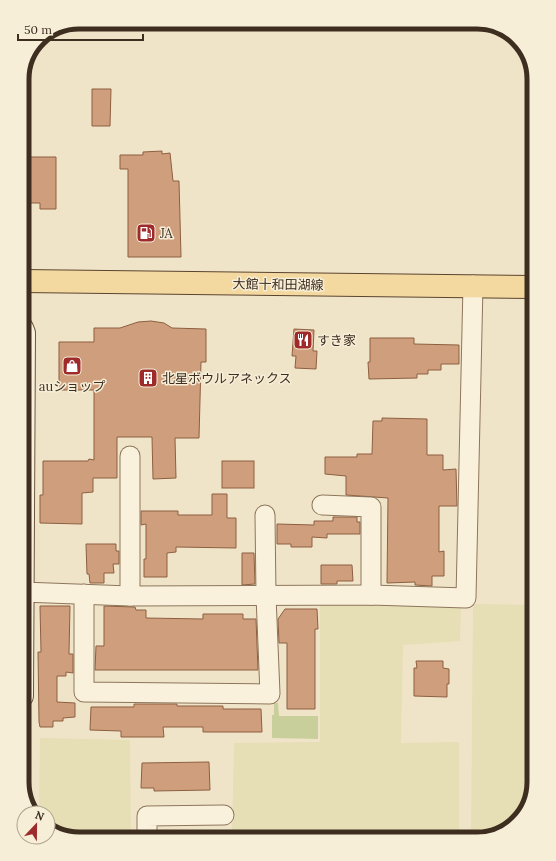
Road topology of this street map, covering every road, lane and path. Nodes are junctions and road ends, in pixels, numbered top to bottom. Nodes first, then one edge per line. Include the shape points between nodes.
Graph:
1 (29, 281) edge
2 (473, 285) junction
3 (527, 287) edge
4 (130, 456) dead end
5 (322, 504) dead end
6 (265, 514) dead end
7 (29, 592) edge
8 (84, 594) junction
9 (371, 595) junction
10 (130, 596) junction
11 (266, 596) junction
12 (224, 816) dead end
13 (147, 832) edge

1 - 2 main road, 大館十和田湖線
2 - 3 main road, 大館十和田湖線
2 - 9 street via 466,598
4 - 10 street
5 - 9 street via 371,507
6 - 11 street
7 - 8 street
8 - 10 street
8 - 11 street via 84,692 270,694
9 - 11 street
10 - 11 street
12 - 13 street via 147,816

